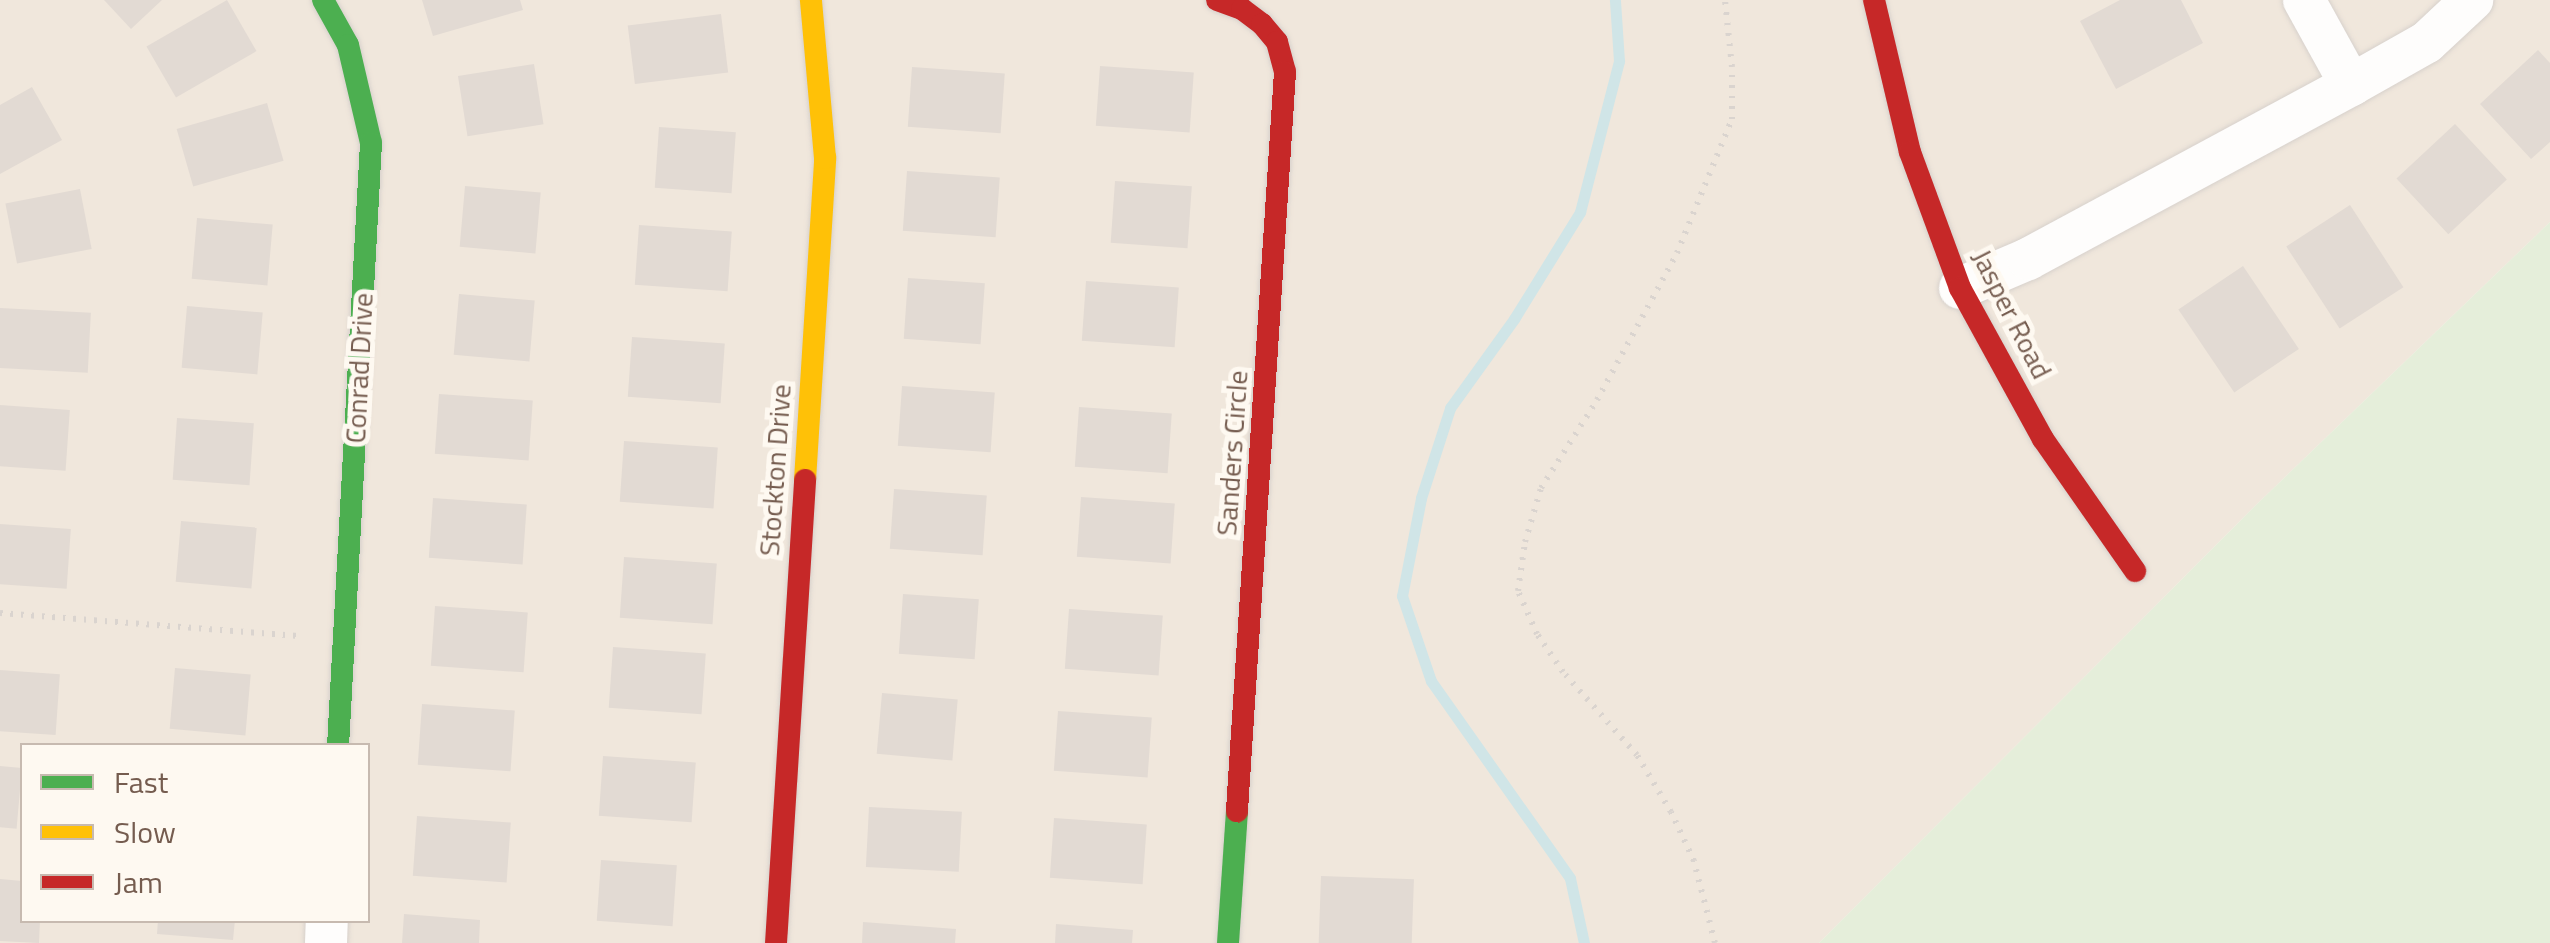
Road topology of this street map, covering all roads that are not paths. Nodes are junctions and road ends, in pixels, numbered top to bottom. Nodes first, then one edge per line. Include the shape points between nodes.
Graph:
1 (323, 0) edge
2 (812, 0) edge
3 (1217, 0) edge
4 (1874, 0) edge
5 (2304, 0) edge
6 (2472, 0) edge
7 (2351, 85) junction
8 (1960, 288) junction
9 (2135, 571) dead end
10 (338, 743) edge
11 (776, 943) edge
12 (1228, 943) edge

1 - 10 street, Conrad Drive via 348,45 372,143
2 - 11 street, Stockton Drive via 825,158
3 - 12 street, Sanders Circle via 1262,24 1277,42 1286,72
4 - 8 street, Jasper Road via 1910,152
5 - 7 street
6 - 7 street via 2427,42
7 - 8 street via 2028,259
8 - 9 street, Jasper Road via 2043,438

